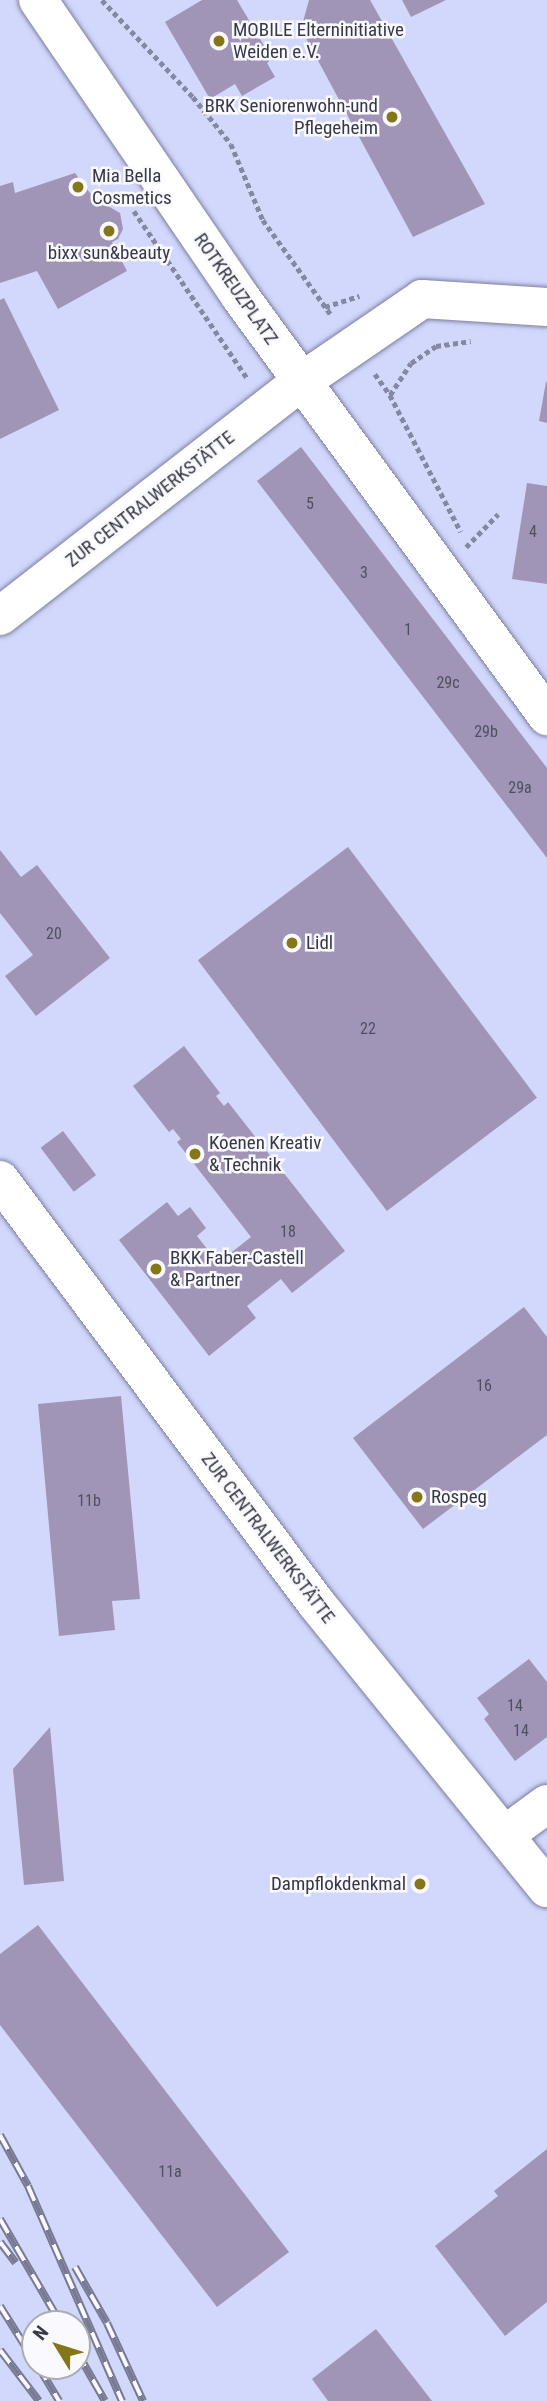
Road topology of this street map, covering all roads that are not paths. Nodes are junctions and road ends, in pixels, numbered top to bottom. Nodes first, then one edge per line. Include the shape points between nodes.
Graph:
1 (38, 0) edge
2 (547, 307) edge
3 (301, 382) junction
4 (0, 616) edge
5 (547, 716) edge
6 (0, 1180) edge
7 (547, 1804) edge
8 (506, 1834) junction
9 (547, 1888) edge

1 - 3 street, ROTKREUZPLATZ
2 - 3 street, ZUR CENTRALWERKSTÄTTE via 422,299
3 - 4 street, ZUR CENTRALWERKSTÄTTE
3 - 5 street, ROTKREUZPLATZ
6 - 8 street, ZUR CENTRALWERKSTÄTTE via 316,1603
7 - 8 street
8 - 9 street, ZUR CENTRALWERKSTÄTTE

